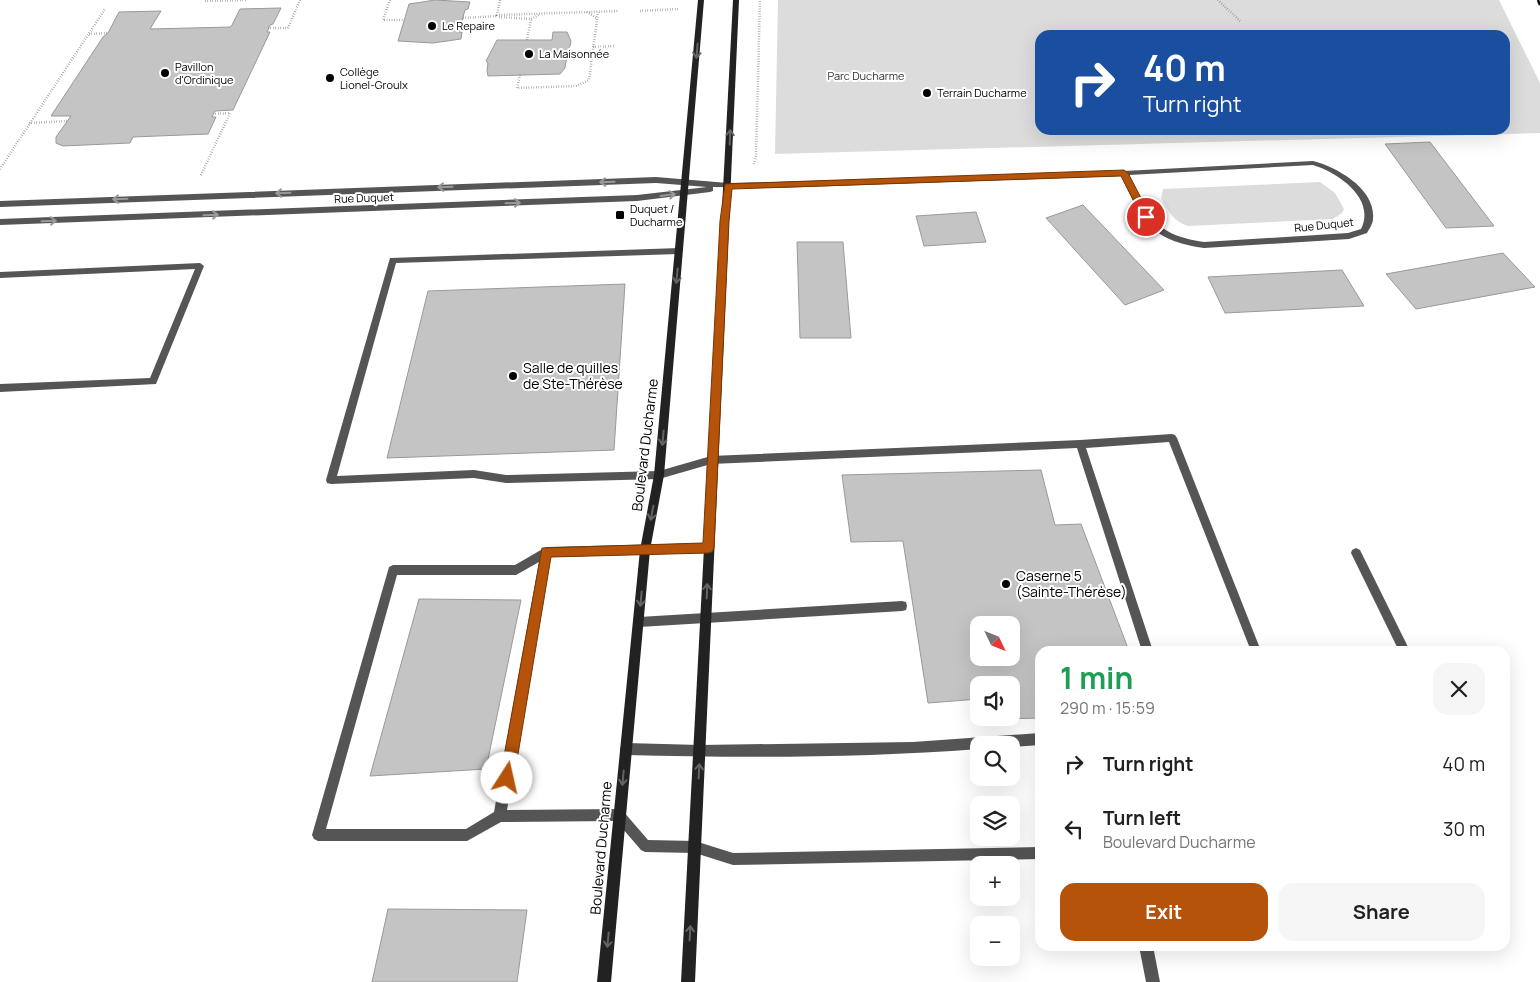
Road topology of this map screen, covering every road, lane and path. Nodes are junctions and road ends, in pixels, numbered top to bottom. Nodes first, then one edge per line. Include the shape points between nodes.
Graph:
1 (247, 0) edge
2 (300, 0) edge
3 (390, 0) edge
4 (500, 0) edge
5 (701, 0) edge
6 (736, 0) edge
7 (760, 0) edge
8 (1218, 0) edge
9 (205, 1) dead end
10 (105, 9) dead end
11 (680, 9) dead end
12 (619, 11) dead end
13 (640, 11) dead end
14 (587, 12) junction
15 (598, 12) junction
16 (531, 14) junction
17 (542, 14) junction
18 (497, 16) junction
19 (463, 18) dead end
20 (597, 18) junction
21 (531, 19) junction
22 (404, 20) dead end
23 (1240, 21) dead end
24 (268, 28) dead end
25 (108, 33) dead end
26 (88, 34) junction
27 (527, 40) dead end
28 (614, 46) dead end
29 (593, 47) junction
30 (520, 75) dead end
31 (214, 114) dead end
32 (68, 121) dead end
33 (29, 123) junction
34 (756, 156) dead end
35 (0, 169) edge
36 (1124, 173) junction
37 (199, 181) dead end
38 (686, 182) junction
39 (728, 186) junction
40 (685, 192) junction
41 (0, 204) edge
42 (0, 222) edge
43 (679, 252) junction
44 (0, 275) edge
45 (0, 388) edge
46 (1080, 444) junction
47 (712, 460) junction
48 (659, 475) junction
49 (708, 548) junction
50 (645, 550) junction
51 (546, 552) junction
52 (1356, 553) dead end
53 (902, 606) dead end
54 (705, 619) junction
55 (639, 622) junction
56 (1146, 646) edge
57 (1254, 646) edge
58 (1402, 646) edge
59 (1035, 739) edge
60 (626, 749) junction
61 (700, 751) junction
62 (620, 815) junction
63 (500, 816) junction
64 (695, 848) junction
65 (1035, 853) edge
66 (1147, 951) edge
67 (604, 982) edge
68 (688, 982) edge
69 (1153, 982) edge

1 - 9 path
2 - 24 path via 288,28
3 - 22 path via 383,20
4 - 18 path
5 -> 38 street, Boulevard Ducharme
39 -> 6 street
7 - 34 path
8 - 23 path
10 - 26 path
11 - 13 path
12 - 15 path
14 - 15 path
14 - 17 path
14 - 20 path
15 - 20 path
16 - 17 path
16 - 18 path
16 - 21 path
17 - 21 path
18 - 19 path
18 - 21 path
20 - 29 path
21 - 27 path
25 - 26 path
26 - 33 path
28 - 29 path
29 - 30 path via 590,80 576,86 517,88
31 - 37 path via 230,113
32 - 33 path
33 - 35 path
36 - 36 street, Rue Duquet via 1321,164 1344,175 1353,184 1368,207 1370,220 1364,231 1350,236 1215,244 1180,242 1164,236 1152,225
36 - 39 street, Rue Duquet
38 - 39 street, Rue Duquet
38 - 40 street, Boulevard Ducharme
38 -> 41 street, Rue Duquet via 621,181
39 - 40 street, Rue Duquet
39 - 47 street
42 -> 40 street, Rue Duquet via 637,198
40 - 43 street, Boulevard Ducharme
43 -> 48 street, Boulevard Ducharme
43 - 48 street via 393,260 331,480 474,474 506,479
44 - 45 street via 200,266 153,381
46 - 47 street
46 - 56 street
46 - 57 street via 1172,438
47 - 48 street
47 - 49 street
48 -> 50 street, Boulevard Ducharme
49 - 50 street
54 -> 49 street
50 - 51 street
50 -> 55 street, Boulevard Ducharme
51 - 63 street
51 - 63 street via 516,570 392,570 318,835 467,835
52 - 58 street
53 - 54 street
54 - 55 street
54 - 61 street
55 - 60 street, Boulevard Ducharme
59 - 61 street via 912,748
60 - 61 street
60 -> 62 street, Boulevard Ducharme
64 -> 61 street
62 - 63 street
62 - 64 street via 645,846
62 -> 67 street, Boulevard Ducharme
64 - 65 street via 733,859
68 -> 64 street
66 - 69 street

